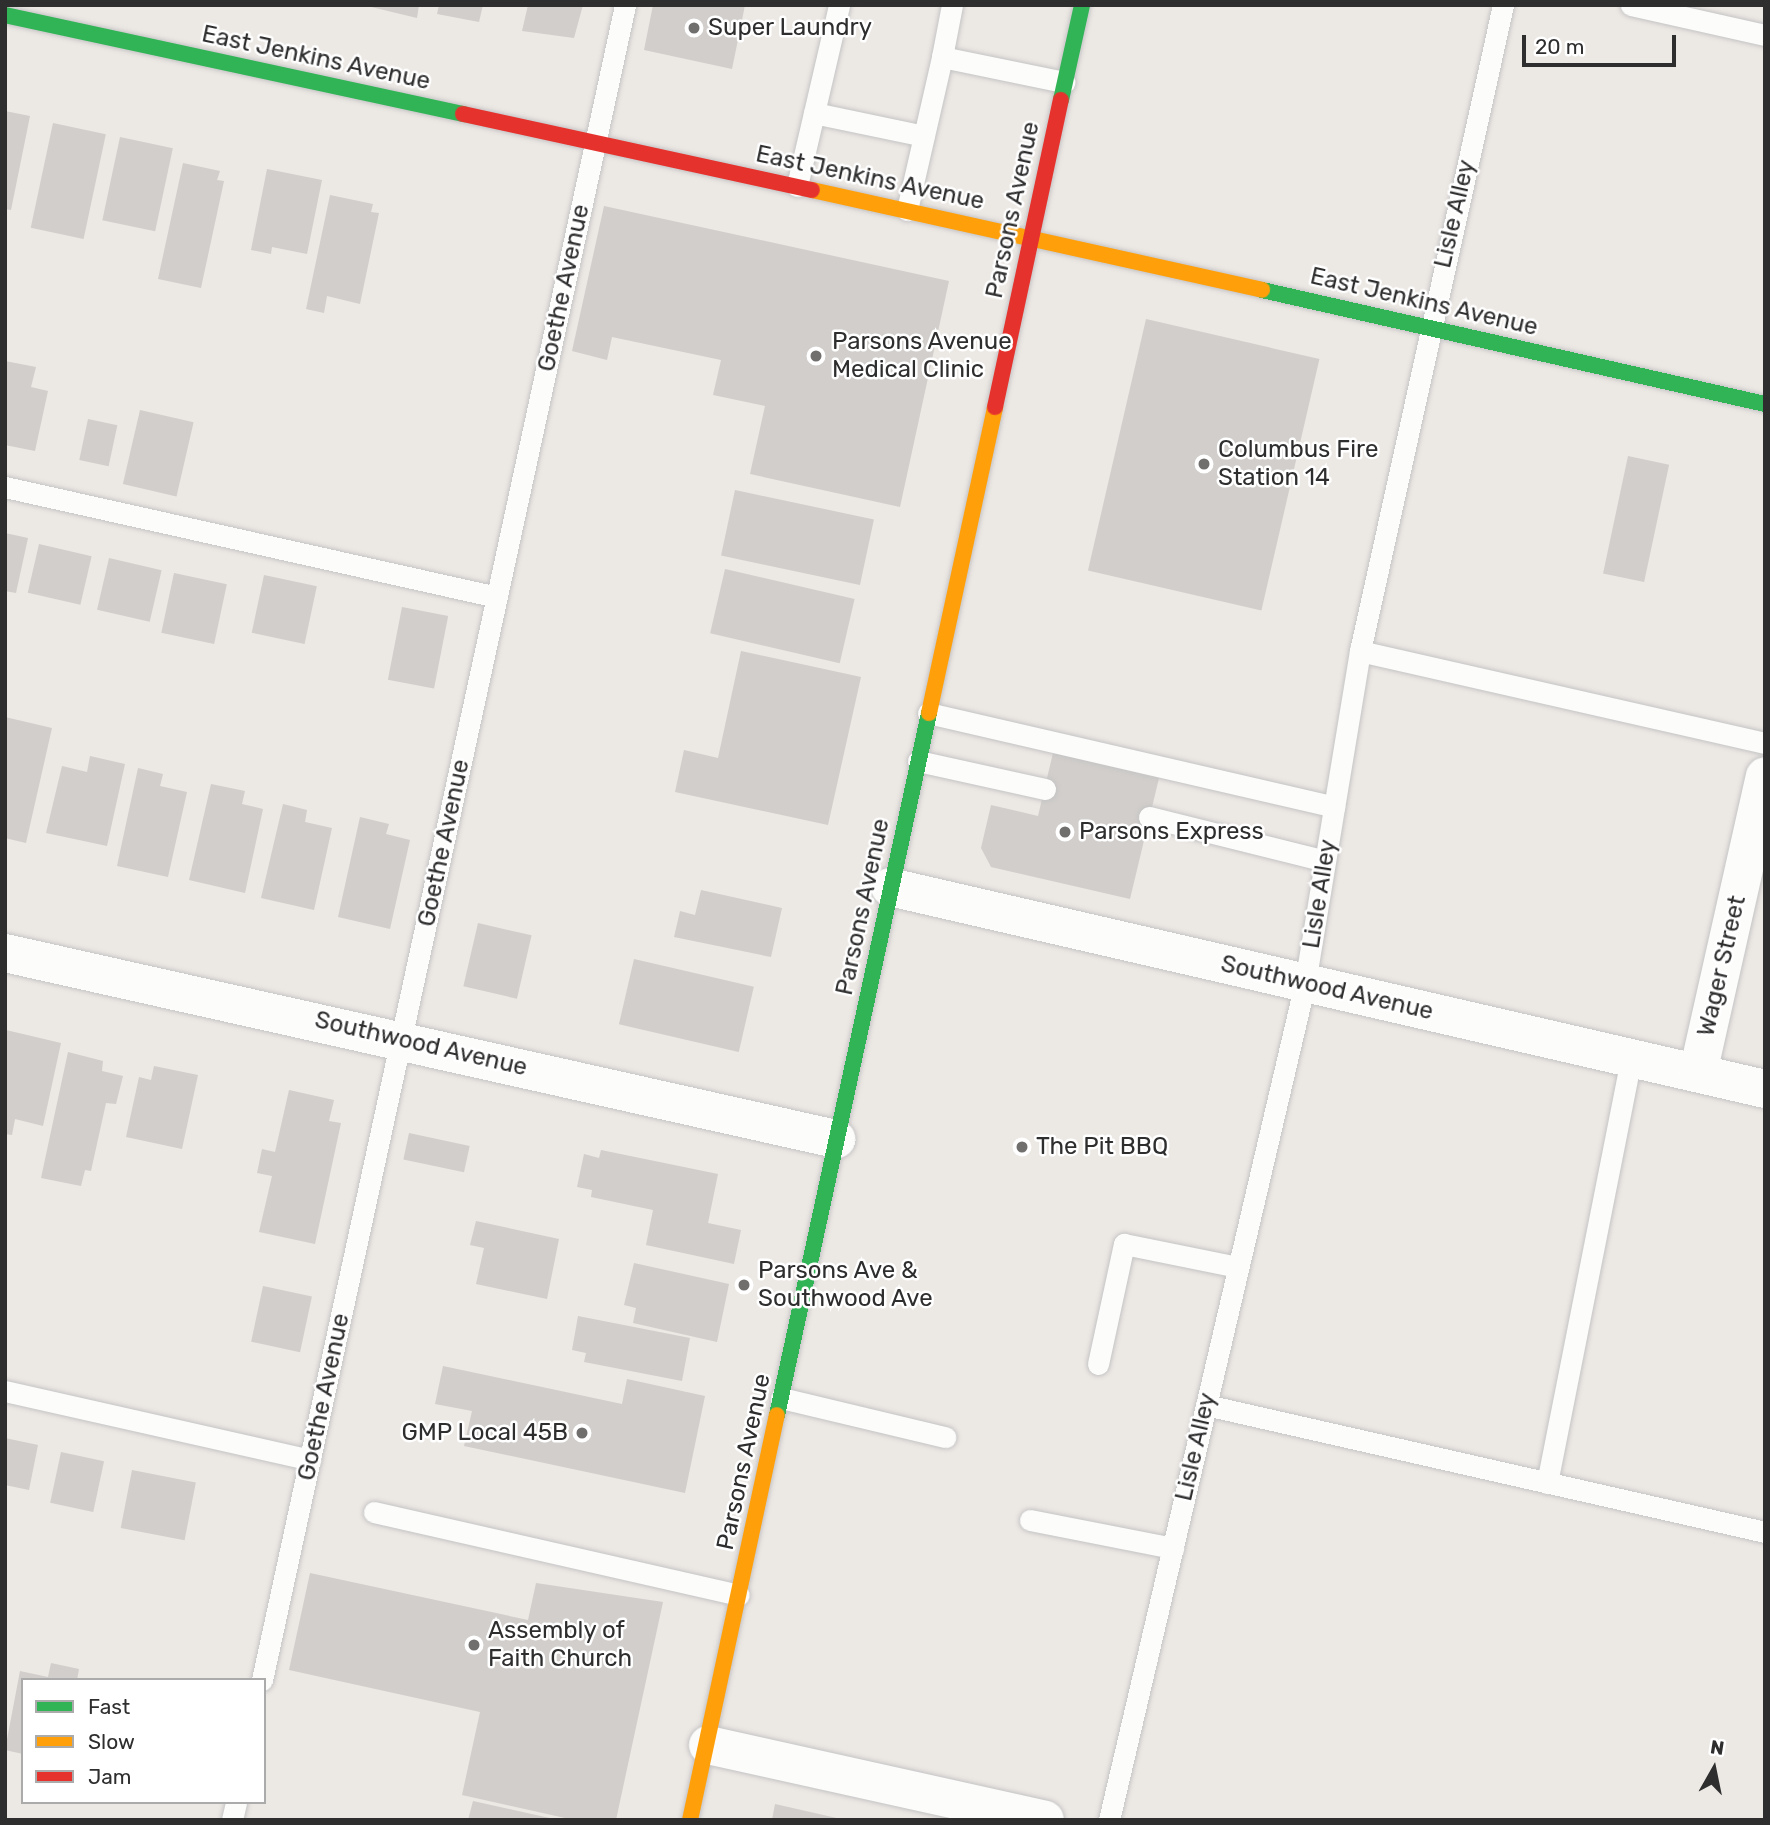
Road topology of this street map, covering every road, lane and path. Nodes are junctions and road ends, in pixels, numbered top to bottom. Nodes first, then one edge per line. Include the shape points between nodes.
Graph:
1 (625, 5) edge
2 (839, 5) edge
3 (953, 5) edge
4 (1082, 5) edge
5 (1503, 5) edge
6 (1631, 5) edge
7 (5, 15) edge
8 (1765, 35) edge
9 (942, 57) junction
10 (1065, 82) junction
11 (814, 113) junction
12 (923, 136) junction
13 (596, 142) junction
14 (797, 186) junction
15 (906, 210) junction
16 (1031, 237) junction
17 (1429, 327) junction
18 (1765, 404) edge
19 (5, 486) edge
20 (497, 597) junction
21 (1360, 651) junction
22 (928, 713) junction
23 (1765, 743) edge
24 (918, 761) junction
25 (1765, 776) edge
26 (1045, 789) dead end
27 (1334, 807) junction
28 (1149, 817) dead end
29 (1325, 861) junction
30 (890, 887) junction
31 (5, 953) edge
32 (1305, 982) junction
33 (401, 1039) junction
34 (1631, 1059) junction
35 (1698, 1073) junction
36 (1765, 1088) edge
37 (836, 1139) junction
38 (1238, 1267) junction
39 (1098, 1364) dead end
40 (5, 1391) edge
41 (781, 1398) junction
42 (1206, 1405) junction
43 (946, 1437) dead end
44 (310, 1460) junction
45 (1547, 1483) junction
46 (374, 1511) dead end
47 (1030, 1520) dead end
48 (1765, 1532) edge
49 (1173, 1548) junction
50 (739, 1595) junction
51 (262, 1678) edge
52 (708, 1745) junction
53 (690, 1820) edge
54 (1045, 1820) edge
55 (1109, 1820) edge

1 - 13 lane, Goethe Avenue
2 - 11 lane
3 - 9 lane
4 - 10 main road, Parsons Avenue
5 - 17 lane, Lisle Alley
6 - 8 lane
7 - 13 main road, East Jenkins Avenue
9 - 10 lane
9 - 12 lane
10 - 16 main road, Parsons Avenue
11 - 12 lane
11 - 14 lane
12 - 15 lane
13 - 14 main road, East Jenkins Avenue
13 - 20 lane, Goethe Avenue
14 - 15 main road, East Jenkins Avenue
15 - 16 main road, East Jenkins Avenue
16 - 17 main road, East Jenkins Avenue
16 - 22 main road, Parsons Avenue
17 - 18 main road, East Jenkins Avenue
17 - 21 lane, Lisle Alley
19 - 20 lane
20 - 33 lane, Goethe Avenue
21 - 23 lane
21 - 27 lane, Lisle Alley
22 - 24 main road, Parsons Avenue
22 - 27 lane
24 - 26 lane
24 - 30 main road, Parsons Avenue
25 - 35 street, Wager Street
27 - 29 lane, Lisle Alley
28 - 29 lane
29 - 32 lane, Lisle Alley
30 - 32 street, Southwood Avenue
30 - 37 main road, Parsons Avenue
31 - 33 street, Southwood Avenue
32 - 34 street, Southwood Avenue
32 - 38 lane, Lisle Alley
33 - 37 street, Southwood Avenue
33 - 44 lane, Goethe Avenue
34 - 35 street, Southwood Avenue
34 - 45 lane
35 - 36 street, Southwood Avenue
37 - 41 main road, Parsons Avenue
38 - 39 lane via 1124,1244
38 - 42 lane, Lisle Alley
40 - 44 lane
41 - 43 lane
41 - 50 main road, Parsons Avenue
42 - 45 lane
42 - 49 lane, Lisle Alley
44 - 51 lane, Goethe Avenue
45 - 48 lane
46 - 50 lane
47 - 49 lane
49 - 55 lane, Lisle Alley
50 - 52 main road, Parsons Avenue
52 - 53 main road, Parsons Avenue
52 - 54 street

